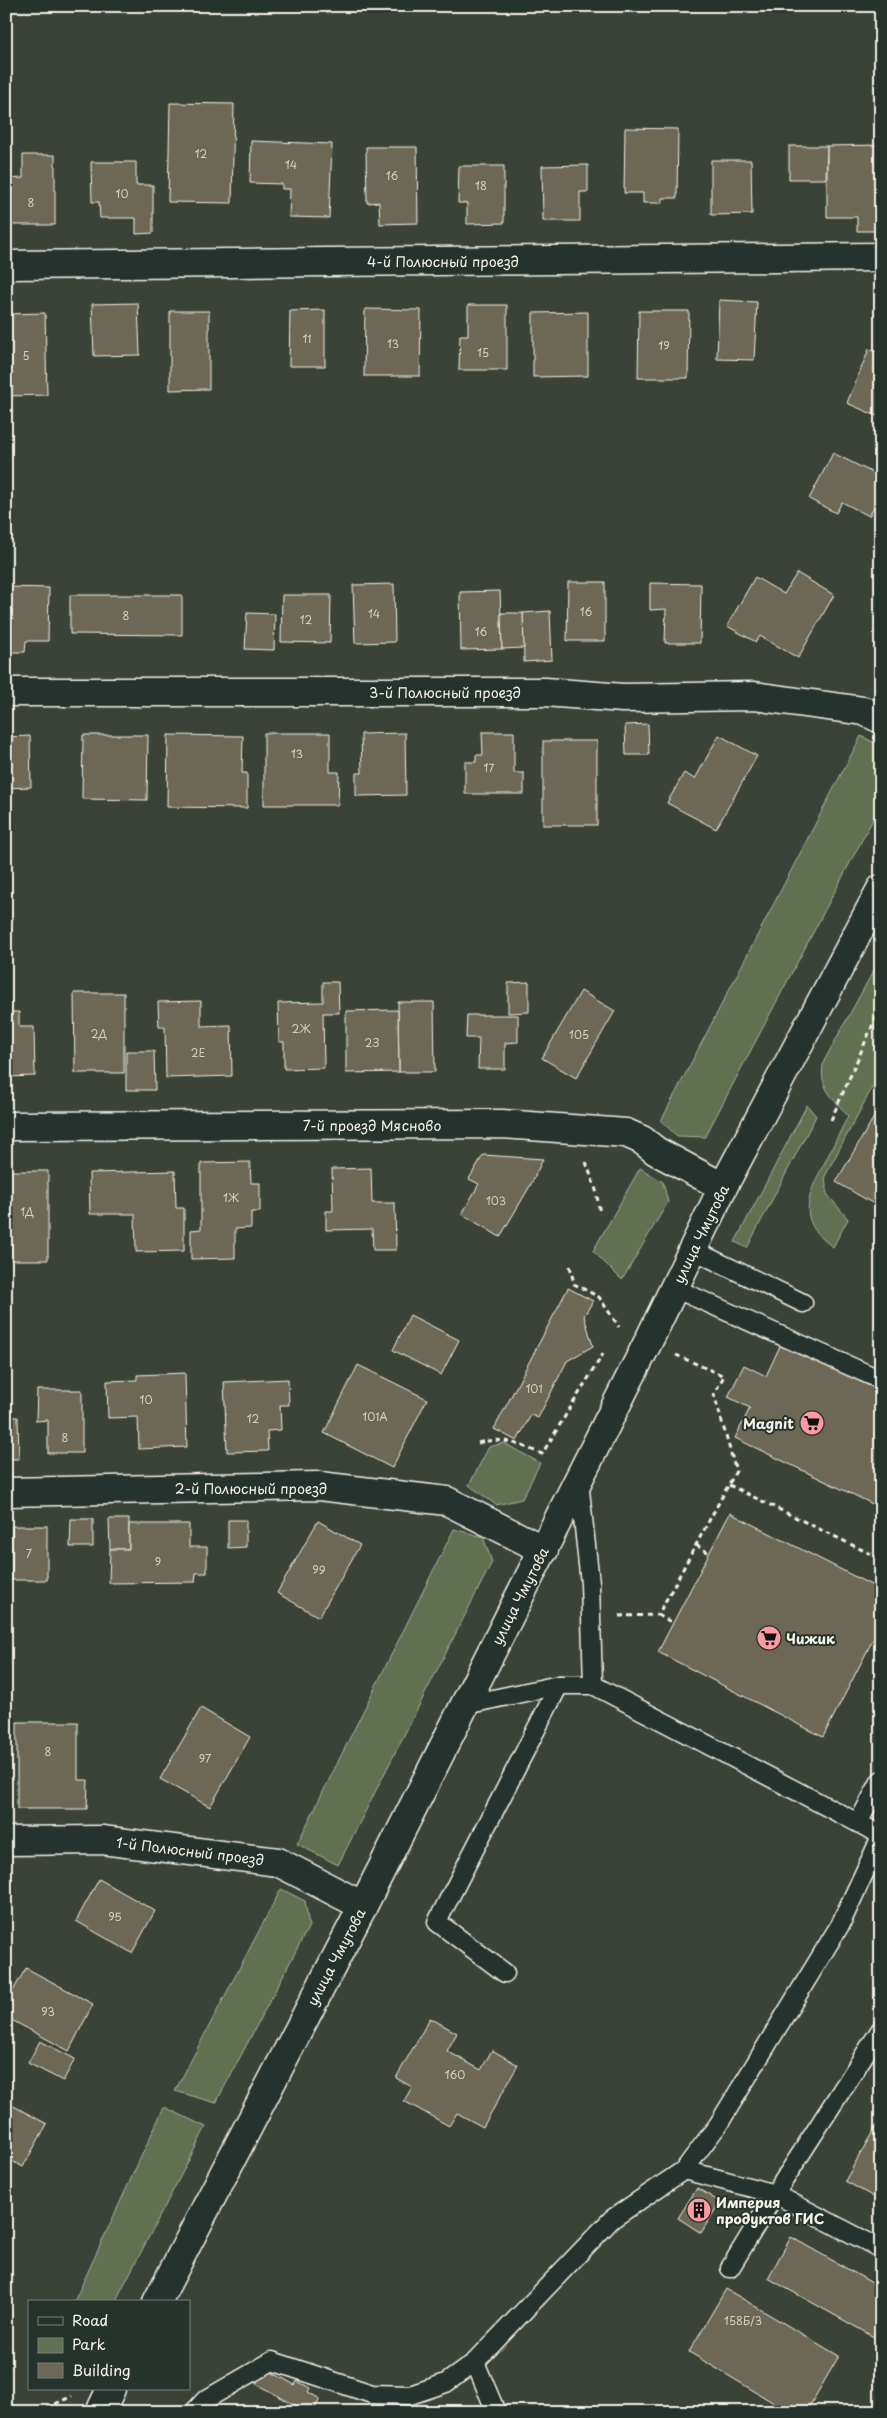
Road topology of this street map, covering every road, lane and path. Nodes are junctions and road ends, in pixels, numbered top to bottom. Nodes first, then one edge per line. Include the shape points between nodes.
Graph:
1 (881, 257) edge
2 (6, 265) edge
3 (6, 692) edge
4 (881, 719) edge
5 (881, 889) edge
6 (881, 1006) edge
7 (831, 1120) dead end
8 (6, 1126) edge
9 (567, 1129) junction
10 (723, 1187) junction
11 (600, 1214) dead end
12 (693, 1250) junction
13 (674, 1288) junction
14 (803, 1303) dead end
15 (604, 1353) dead end
16 (724, 1376) dead end
17 (881, 1380) edge
18 (478, 1443) dead end
19 (579, 1478) junction
20 (729, 1485) junction
21 (6, 1492) edge
22 (696, 1545) junction
23 (544, 1550) junction
24 (709, 1553) dead end
25 (881, 1559) edge
26 (658, 1615) junction
27 (591, 1617) junction
28 (673, 1623) dead end
29 (560, 1685) junction
30 (593, 1685) junction
31 (465, 1705) junction
32 (881, 1780) edge
33 (858, 1823) junction
34 (881, 1836) edge
35 (6, 1841) edge
36 (363, 1906) junction
37 (505, 1973) dead end
38 (881, 2029) edge
39 (684, 2170) junction
40 (775, 2194) junction
41 (881, 2249) edge
42 (730, 2268) dead end
43 (157, 2300) edge
44 (475, 2362) junction
45 (111, 2390) edge
46 (79, 2393) dead end
47 (39, 2412) edge
48 (100, 2412) edge
49 (194, 2412) edge
50 (496, 2412) edge

1 - 2 street, 4-й Полюсный проезд
3 - 4 street, 3-й Полюсный проезд via 545,692 623,698 754,696 864,711
5 - 10 street, улица Чмутова
6 - 7 path
8 - 9 street, 7-й проезд Мясново via 502,1124
9 - 10 street, 7-й проезд Мясново via 626,1133
9 - 11 path via 589,1168
10 - 12 street, улица Чмутова
12 - 13 street, улица Чмутова
12 - 14 lane
13 - 17 lane
13 - 19 street, улица Чмутова
15 - 18 path via 542,1454 494,1438
16 - 20 path via 714,1394 736,1471
19 - 23 street, улица Чмутова
19 - 27 lane
20 - 22 path
20 - 25 path
21 - 23 street, 2-й Полюсный проезд via 319,1486 447,1501
22 - 24 path
22 - 26 path
23 - 31 street, улица Чмутова
26 - 27 path
26 - 28 path
27 - 30 lane
29 - 30 lane
29 - 31 lane
29 - 37 lane via 437,1922
30 - 33 lane
31 - 36 street, улица Чмутова
32 - 33 lane
33 - 34 lane
34 - 39 lane via 840,1926 718,2125
35 - 36 street, 1-й Полюсный проезд via 102,1840 278,1862
36 - 43 street, улица Чмутова
38 - 40 lane
39 - 40 lane
39 - 44 lane via 612,2219
40 - 41 lane
40 - 42 lane
44 - 49 lane via 446,2382 410,2395 372,2394 272,2361 205,2400
44 - 50 lane
45 - 48 street
46 - 47 path

